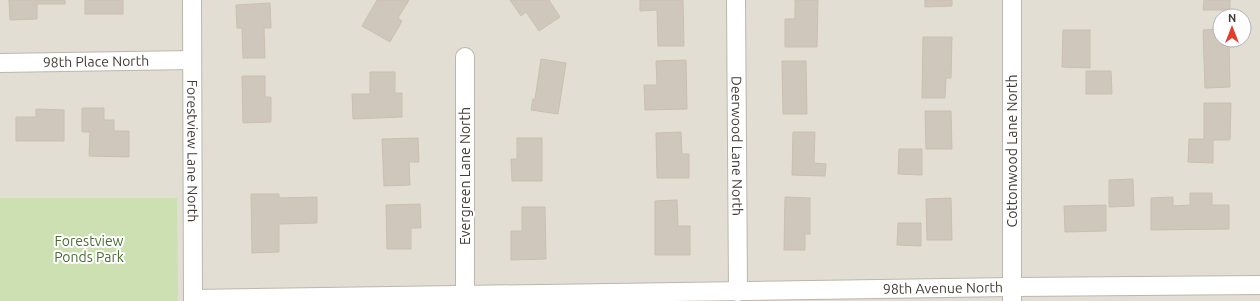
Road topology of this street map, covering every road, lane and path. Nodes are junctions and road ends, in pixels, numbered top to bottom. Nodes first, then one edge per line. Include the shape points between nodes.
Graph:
1 (192, 0) edge
2 (736, 0) edge
3 (1012, 0) edge
4 (465, 57) dead end
5 (192, 60) junction
6 (0, 63) edge
7 (1260, 285) edge
8 (738, 292) junction
9 (1012, 294) edge
10 (465, 296) junction
11 (194, 300) edge

1 - 5 street, Forestview Lane North
2 - 8 street, Deerwood Lane North
3 - 9 street, Cottonwood Lane North
4 - 10 street, Evergreen Lane North
5 - 6 street, 98th Place North
5 - 11 street, Forestview Lane North
7 - 9 street, 98th Avenue North
8 - 9 street, 98th Avenue North
8 - 10 street, 98th Avenue North
10 - 11 street, 98th Avenue North

